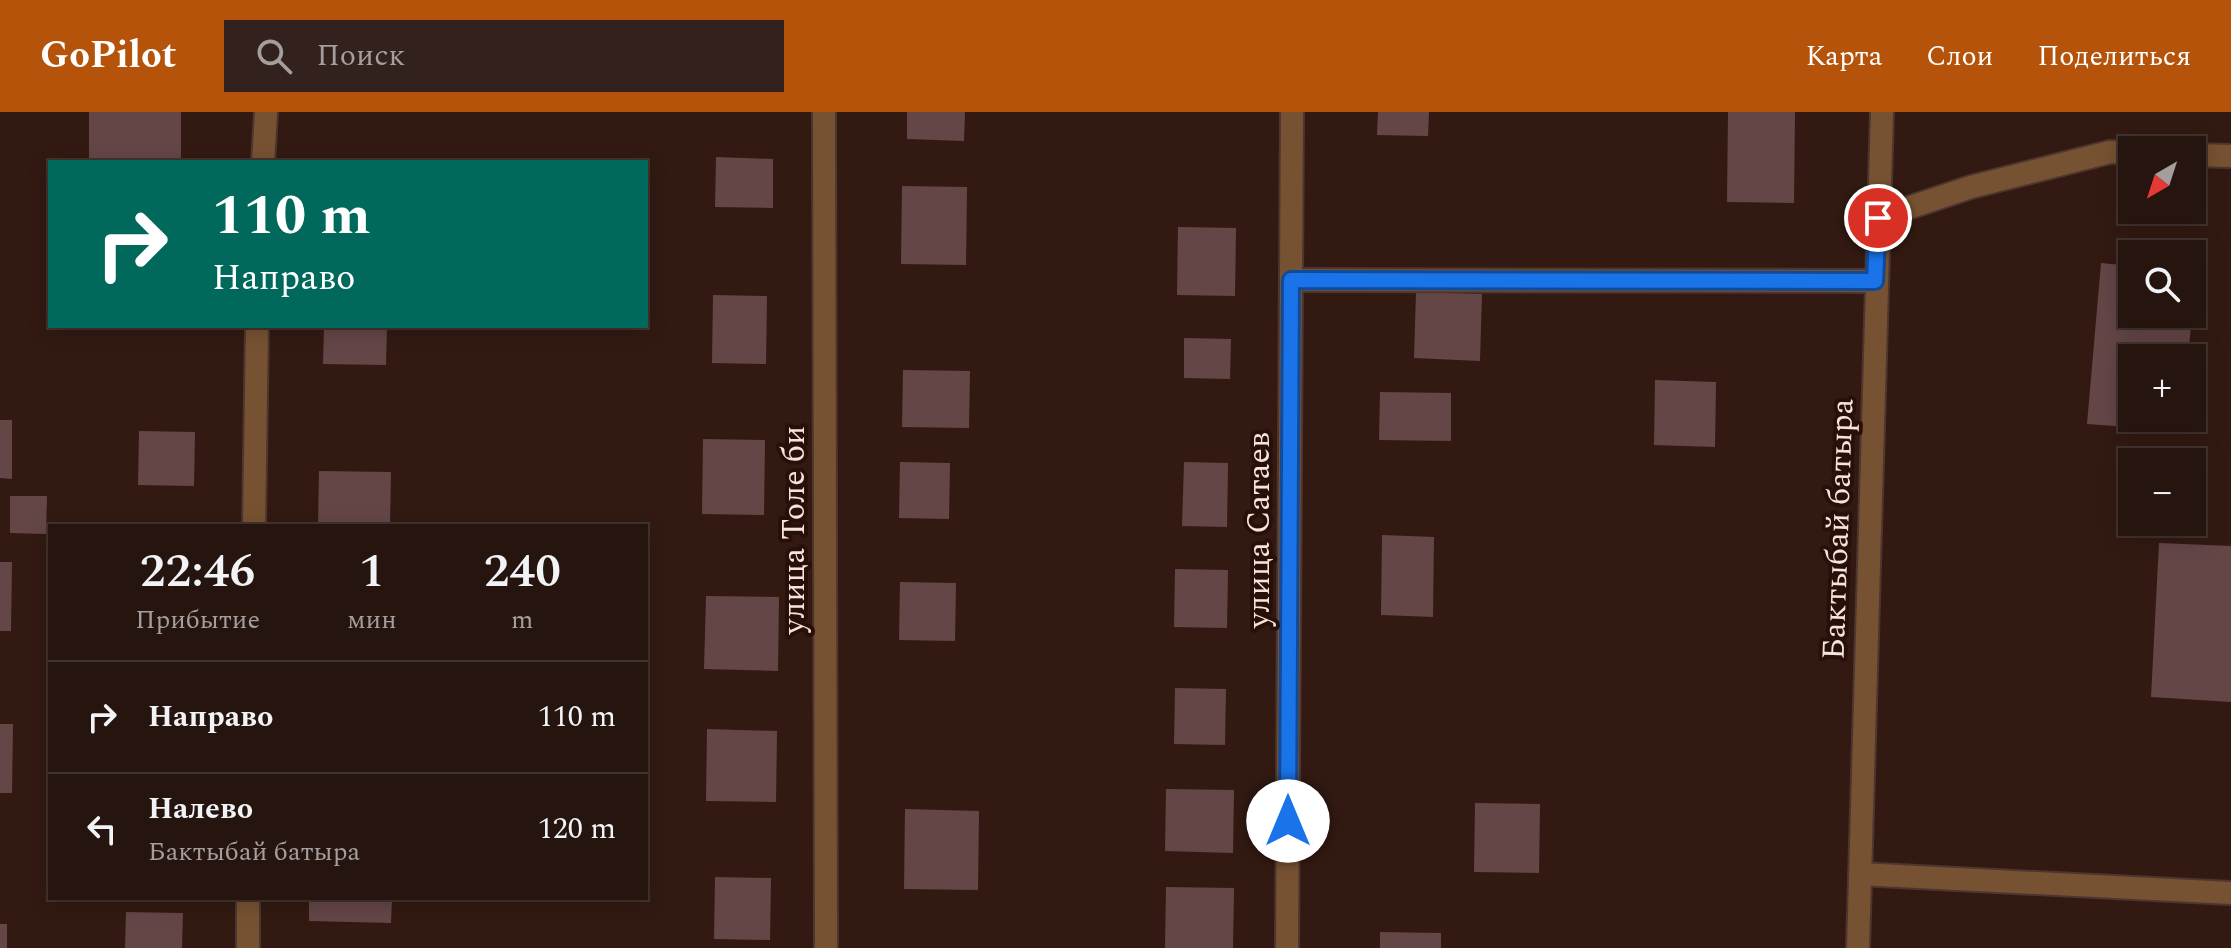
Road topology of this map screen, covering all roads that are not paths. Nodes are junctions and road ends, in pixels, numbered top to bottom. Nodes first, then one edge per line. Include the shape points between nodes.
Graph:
1 (266, 112) edge
2 (824, 112) edge
3 (1292, 112) edge
4 (1882, 112) edge
5 (2118, 152) edge
6 (2206, 155) edge
7 (2231, 156) edge
8 (263, 160) edge
9 (1878, 218) junction
10 (1291, 280) junction
11 (1875, 281) junction
12 (257, 328) edge
13 (254, 524) edge
14 (1860, 874) junction
15 (2231, 893) edge
16 (248, 900) edge
17 (248, 948) edge
18 (826, 948) edge
19 (1287, 948) edge
20 (1858, 948) edge

1 - 8 street
2 - 18 street, улица Толе би
3 - 10 street, улица Сатаев
4 - 9 street, Бактыбай батыра
5 - 9 street via 1986,183
6 - 7 street
9 - 11 street, Бактыбай батыра
10 - 11 street
10 - 19 street, улица Сатаев
11 - 14 street, Бактыбай батыра
12 - 13 street
14 - 15 street
14 - 20 street, Бактыбай батыра
16 - 17 street

